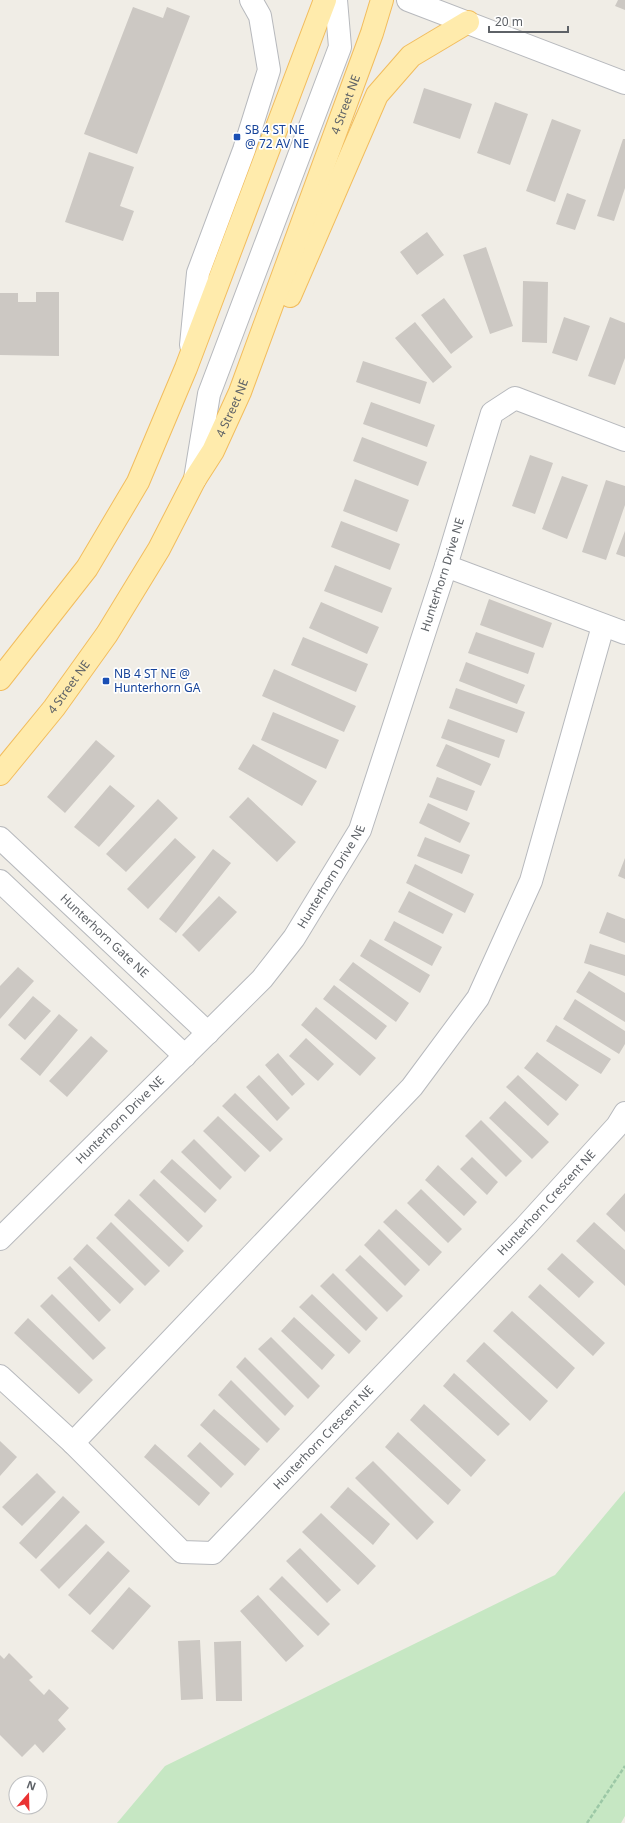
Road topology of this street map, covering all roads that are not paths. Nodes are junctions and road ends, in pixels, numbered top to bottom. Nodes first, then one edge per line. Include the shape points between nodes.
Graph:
1 (251, 0) edge
2 (325, 0) edge
3 (336, 0) edge
4 (382, 0) edge
5 (408, 0) edge
6 (468, 22) junction
7 (625, 83) edge
8 (190, 355) junction
9 (240, 392) junction
10 (625, 440) edge
11 (195, 479) junction
12 (446, 566) junction
13 (603, 626) junction
14 (625, 633) edge
15 (0, 679) edge
16 (0, 774) edge
17 (0, 838) edge
18 (0, 881) edge
19 (208, 1033) junction
20 (185, 1056) junction
21 (625, 1113) edge
22 (0, 1239) edge
23 (0, 1376) edge
24 (73, 1443) junction

1 - 8 street via 260,16 269,70 244,150 198,273
2 - 8 main road
3 - 11 street via 340,48 209,394
4 - 9 main road, 4 Street NE
5 - 6 street
6 - 7 street
6 - 9 main road via 411,56 376,95 275,331
8 - 15 main road via 138,482 87,568
9 - 11 main road, 4 Street NE via 213,451
10 - 12 street, Hunterhorn Drive NE via 515,398 492,413
11 - 16 main road, 4 Street NE via 159,549 106,634 54,708
12 - 13 street
12 - 19 street, Hunterhorn Drive NE via 360,830 294,938 262,979
13 - 14 street
13 - 24 street via 531,881 478,998 412,1087
17 - 19 street, Hunterhorn Gate NE
18 - 20 street
19 - 20 street, Hunterhorn Drive NE
20 - 22 street, Hunterhorn Drive NE
21 - 24 street, Hunterhorn Crescent NE via 617,1126 525,1227 213,1553 182,1552
23 - 24 street, Hunterhorn Crescent NE

